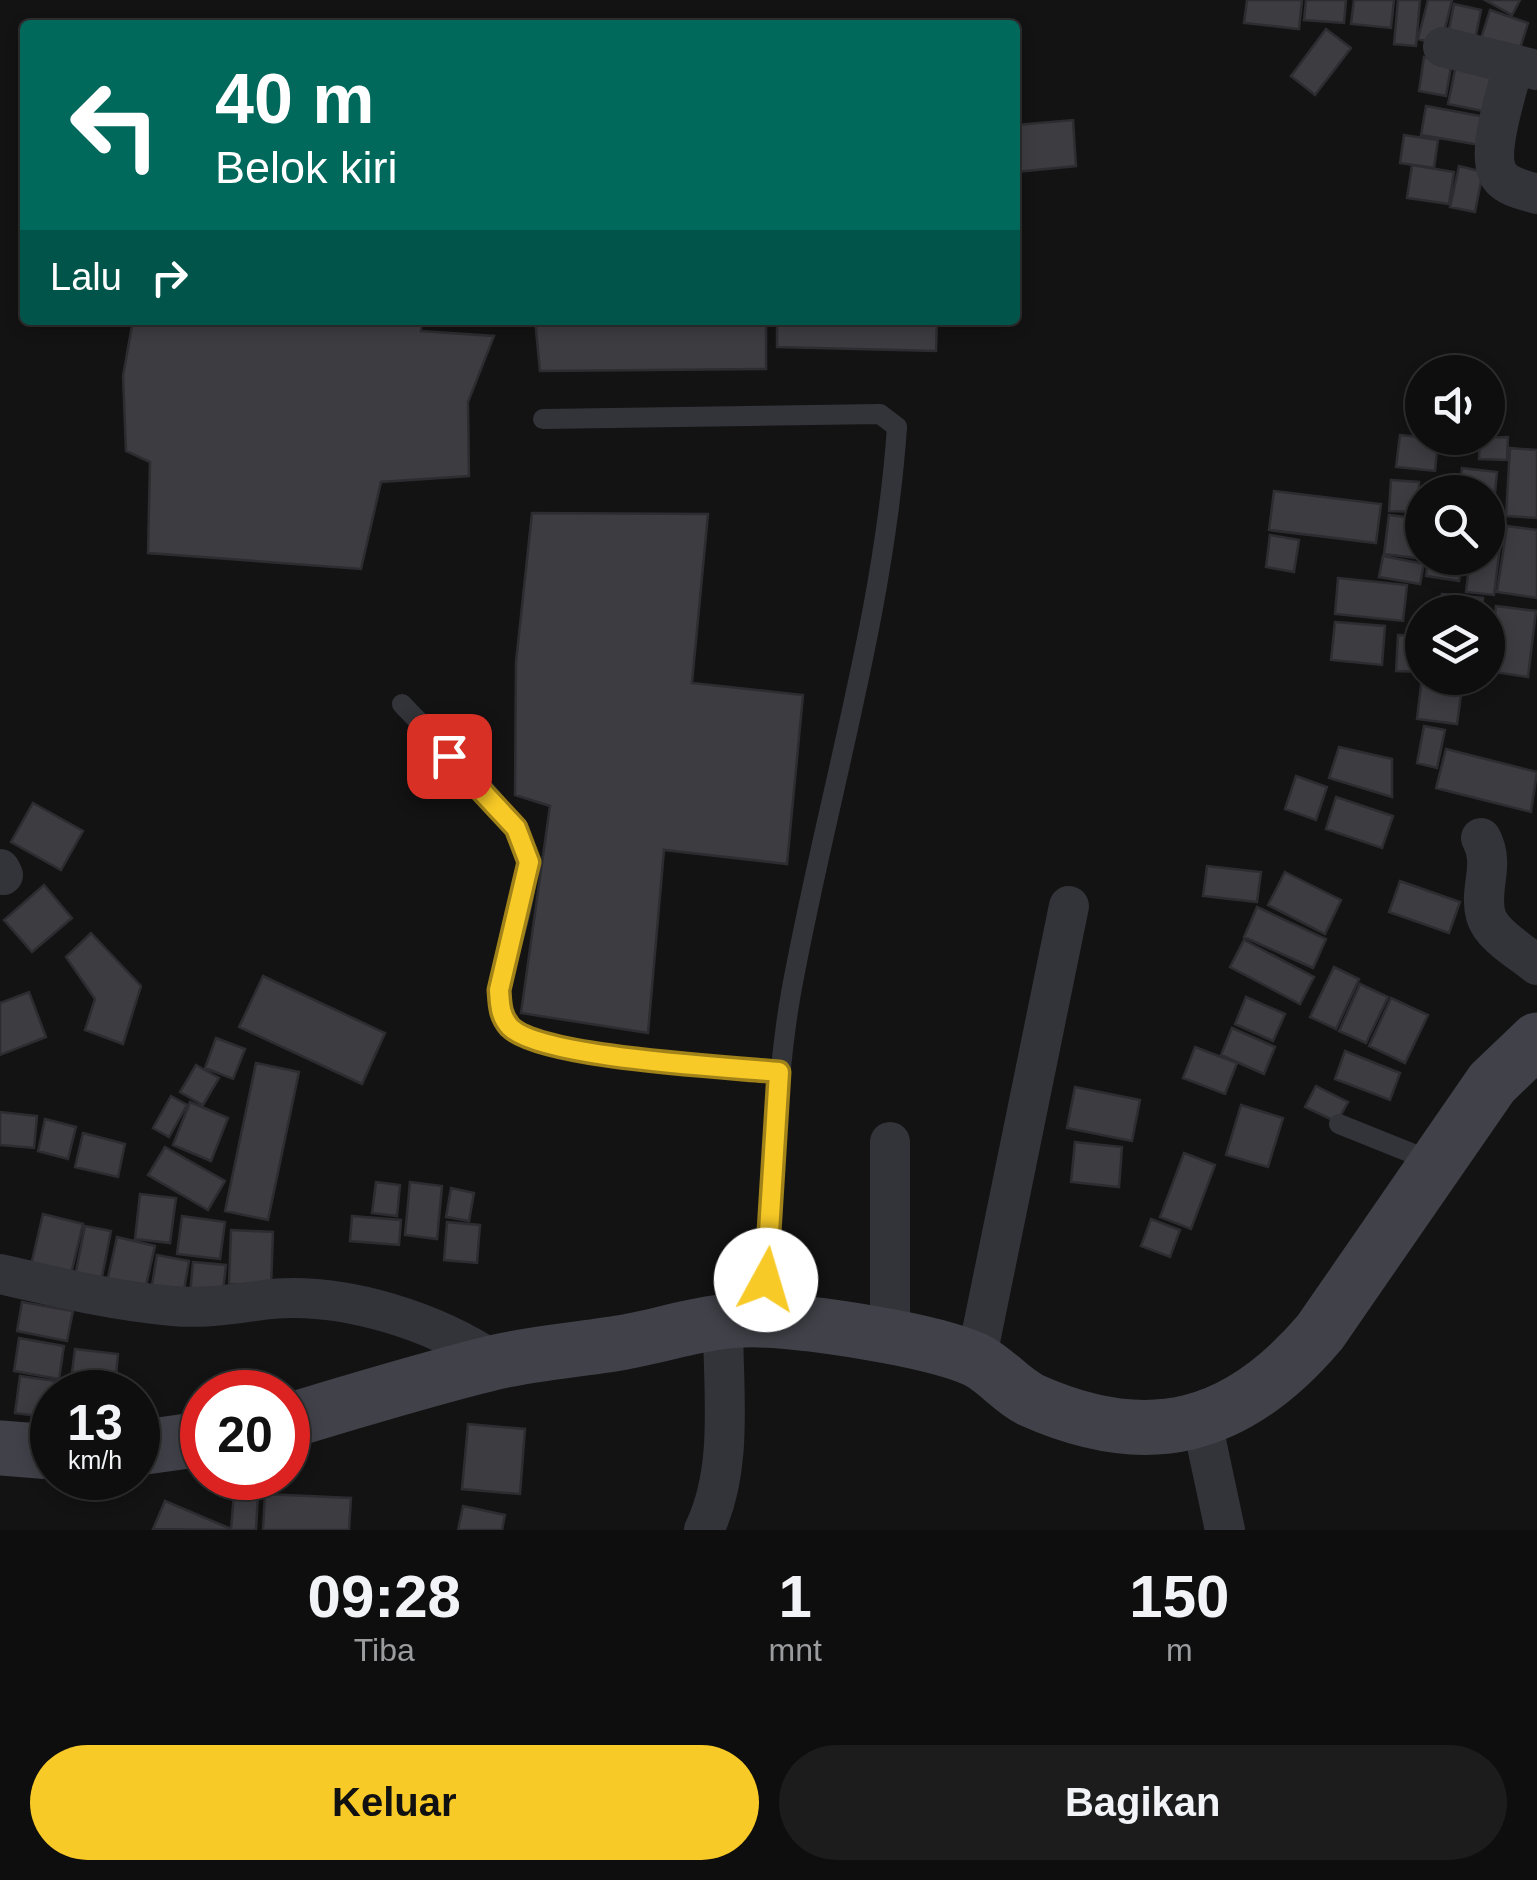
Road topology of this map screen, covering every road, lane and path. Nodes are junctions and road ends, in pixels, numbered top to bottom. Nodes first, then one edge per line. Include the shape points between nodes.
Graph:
1 (1443, 47) dead end
2 (1526, 67) edge
3 (1537, 194) edge
4 (542, 419) dead end
5 (402, 704) dead end
6 (1481, 838) dead end
7 (1069, 906) dead end
8 (1537, 965) edge
9 (1537, 1040) edge
10 (779, 1072) junction
11 (1339, 1124) dead end
12 (890, 1142) dead end
13 (1438, 1164) junction
14 (0, 1274) edge
15 (742, 1321) junction
16 (890, 1337) junction
17 (976, 1360) junction
18 (486, 1364) junction
19 (310, 1415) edge
20 (1202, 1422) junction
21 (0, 1448) edge
22 (30, 1450) edge
23 (704, 1530) edge
24 (1225, 1530) edge

1 - 2 street
2 - 3 street via 1495,145 1496,168 1508,184
4 - 10 lane via 880,414 897,428 883,560
5 - 10 lane via 504,814 524,845 526,879 499,990 508,1025 578,1050
6 - 8 street via 1490,860 1486,915
7 - 17 street
9 - 13 main road via 1492,1083
10 - 15 lane via 773,1220
11 - 13 lane
12 - 16 street
13 - 20 main road via 1290,1366 1259,1393
14 - 18 street via 172,1306 274,1299 342,1305 406,1317 458,1337
15 - 16 main road
15 - 18 main road
15 - 23 street via 717,1504
16 - 17 main road
17 - 20 main road via 1029,1399 1069,1412 1142,1428
18 - 19 main road
20 - 24 street
21 - 22 main road

